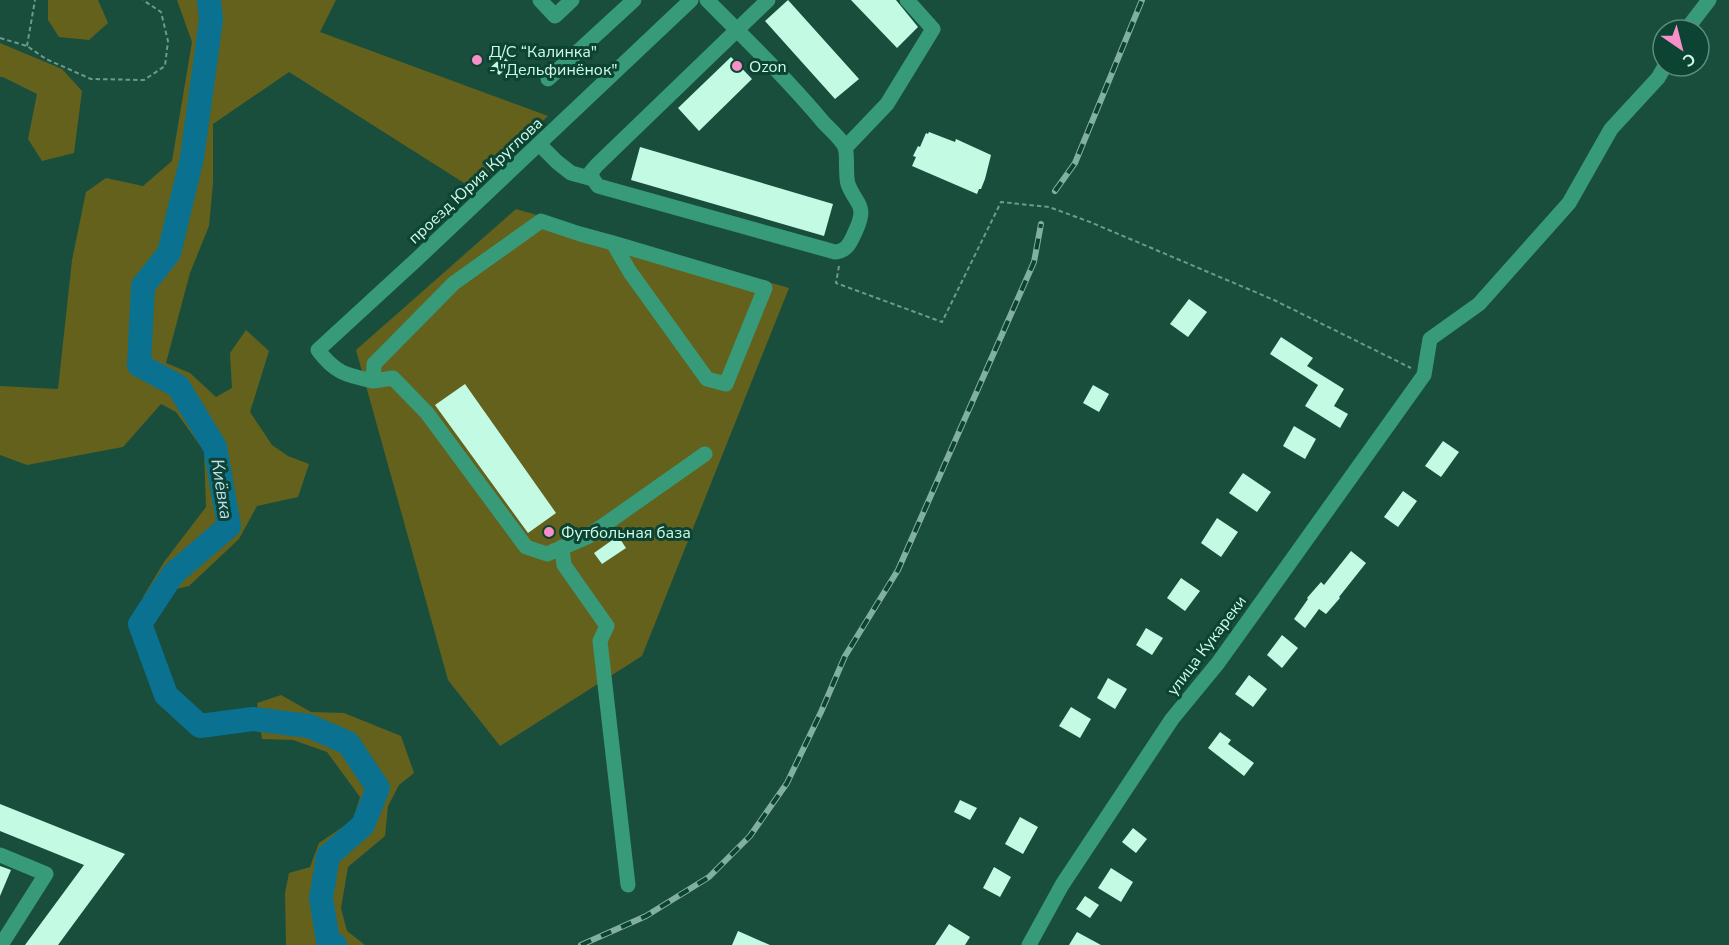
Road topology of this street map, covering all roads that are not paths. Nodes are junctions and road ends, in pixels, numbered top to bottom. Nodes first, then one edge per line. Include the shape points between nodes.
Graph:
1 (540, 0) edge
2 (572, 0) edge
3 (634, 0) edge
4 (707, 0) edge
5 (768, 0) edge
6 (907, 0) edge
7 (1709, 0) edge
8 (689, 1) edge
9 (1695, 18) edge
10 (737, 30) junction
11 (1658, 78) edge
12 (548, 79) dead end
13 (539, 144) junction
14 (845, 148) junction
15 (592, 179) junction
16 (613, 243) junction
17 (373, 381) junction
18 (705, 454) dead end
19 (562, 548) junction
20 (0, 855) edge
21 (628, 885) dead end
22 (1, 945) edge
23 (1029, 945) edge

1 - 2 street via 555,16
3 - 12 street
4 - 10 street
5 - 10 street
6 - 14 street via 933,29 887,104
7 - 9 street
8 - 13 street, проезд Юрия Круглова
10 - 14 street
10 - 15 street via 597,165 591,172
11 - 23 street, улица Кукареки via 1611,129 1569,203 1479,304 1430,339 1424,375 1218,663 1172,719 1062,885
13 - 15 street via 571,173
13 - 17 street, проезд Юрия Круглова via 318,350 328,364 347,375
14 - 15 street via 849,185 861,206 859,224 848,246 836,252 598,186
16 - 16 street via 765,288 726,384 707,379
16 - 17 street via 541,221 454,283 374,364
17 - 19 street via 393,378 428,413 526,547 547,554
18 - 19 street via 587,537
19 - 21 street via 564,565 608,626 600,641
20 - 22 street via 46,874

